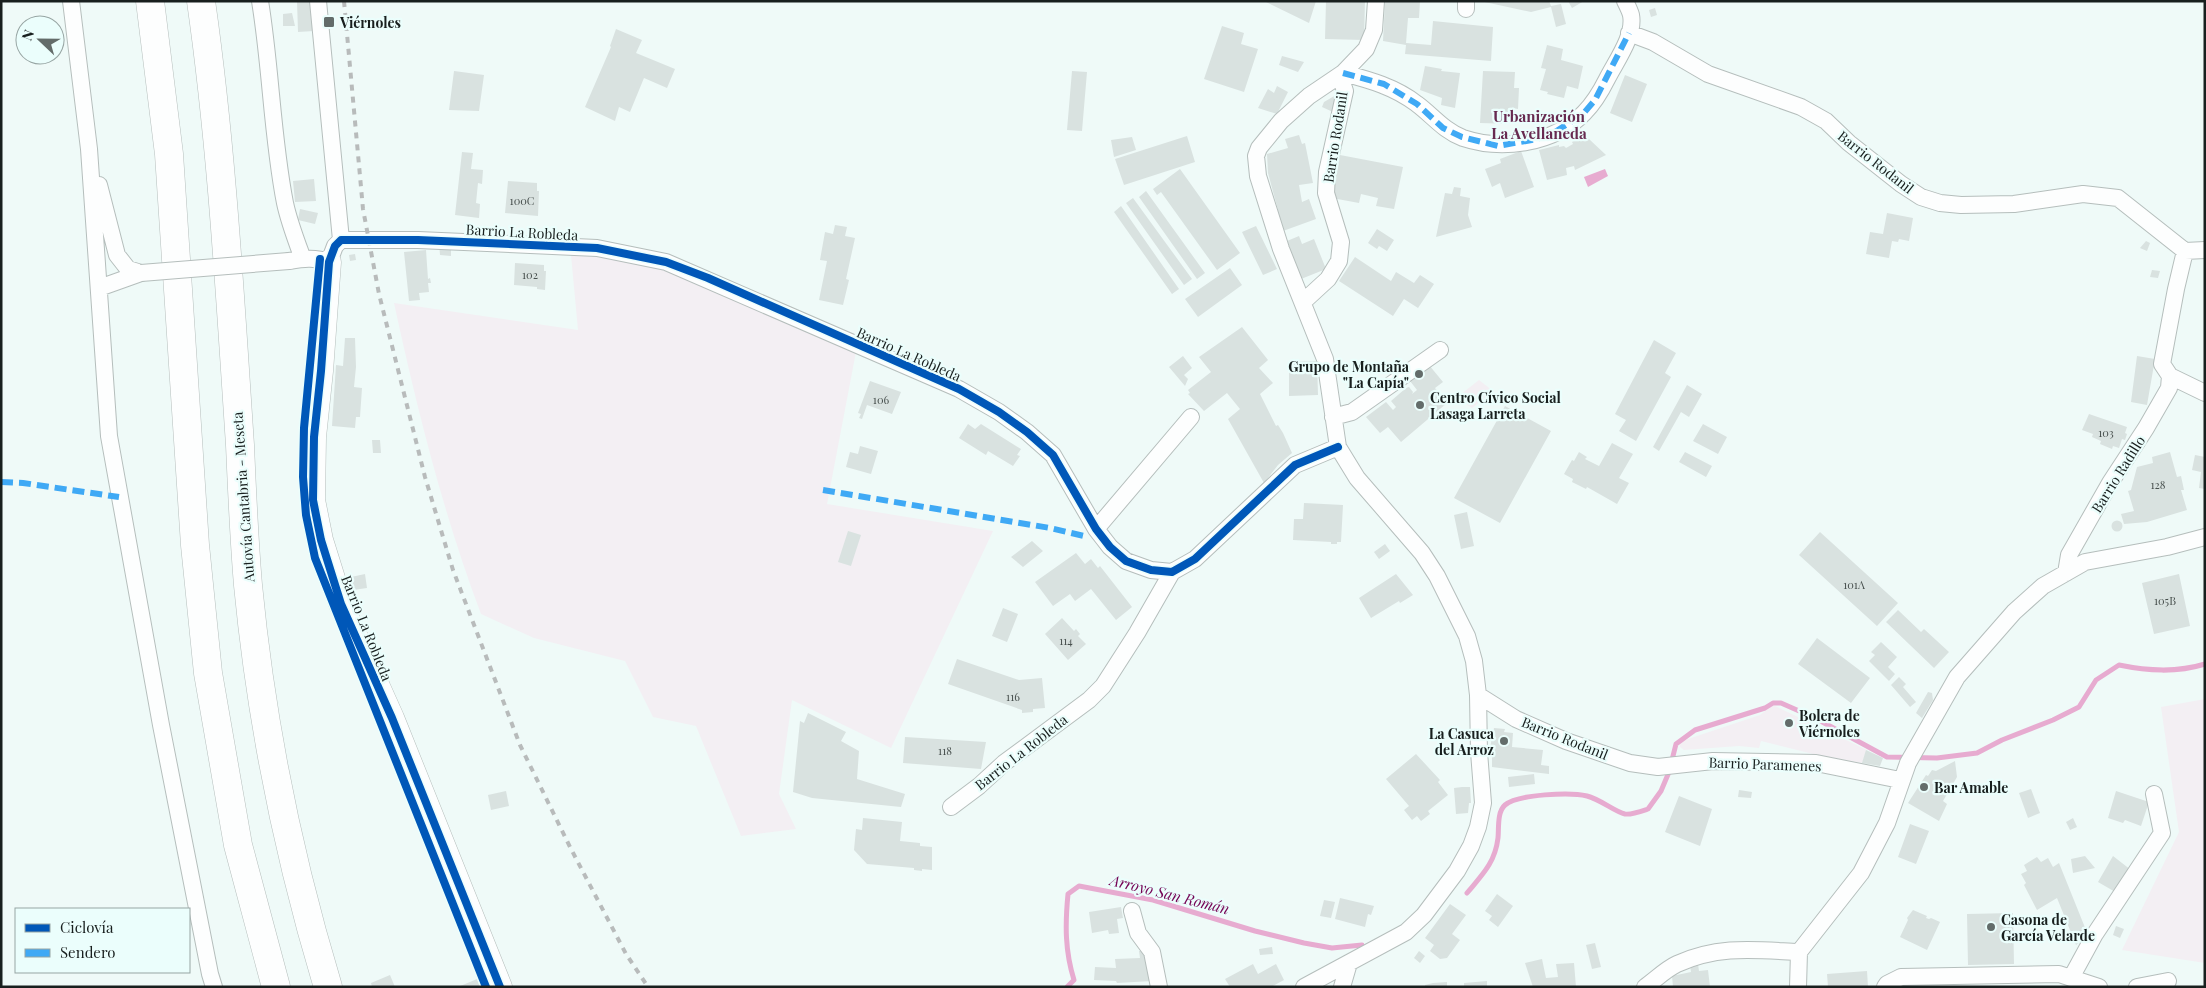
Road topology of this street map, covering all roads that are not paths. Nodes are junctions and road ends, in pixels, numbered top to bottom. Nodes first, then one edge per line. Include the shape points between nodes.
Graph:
1 (71, 1) edge
2 (150, 1) edge
3 (201, 1) edge
4 (260, 1) edge
5 (318, 1) edge
6 (1376, 1) edge
7 (1625, 1) edge
8 (1629, 33) junction
9 (1342, 74) junction
10 (89, 149) junction
11 (341, 240) junction
12 (2205, 250) edge
13 (2186, 251) junction
14 (296, 260) junction
15 (329, 262) junction
16 (141, 273) junction
17 (99, 288) junction
18 (1302, 302) junction
19 (1440, 350) dead end
20 (2170, 376) junction
21 (2205, 393) edge
22 (1333, 417) junction
23 (1192, 418) dead end
24 (1338, 447) junction
25 (1096, 529) junction
26 (2205, 537) edge
27 (1172, 572) junction
28 (2066, 573) junction
29 (1478, 695) junction
30 (1658, 767) joint
31 (1900, 780) junction
32 (2154, 794) dead end
33 (951, 807) dead end
34 (1132, 911) dead end
35 (1799, 952) junction
36 (1349, 963) junction
37 (2071, 978) junction
38 (2168, 981) dead end
39 (214, 987) edge
40 (276, 987) edge
41 (328, 987) edge
42 (500, 987) edge
43 (1158, 987) edge
44 (1304, 987) edge
45 (1342, 987) edge
46 (1645, 987) edge
47 (1798, 987) edge
48 (1885, 987) edge
49 (2099, 987) edge
50 (2137, 987) edge

1 - 10 street
2 - 40 highway via 169,154 195,545 208,673 238,845
3 - 41 highway, Autovía Cantabria - Meseta via 219,162 246,555 259,678 284,818
4 - 14 street via 268,48 276,140
5 - 11 street
6 - 9 street via 1374,30 1366,49
7 - 8 street, Barrio Rodanil via 1631,15
8 - 9 street, Barrio Rodanil via 1595,100 1583,114 1552,134 1498,146 1462,138 1443,128 1417,104 1384,84
8 - 13 street, Barrio Rodanil via 1653,42 1708,74 1802,107 1826,121 1921,197 1961,205 2014,204 2084,194 2118,198
9 - 18 street, Barrio Rodanil via 1345,91 1327,172 1326,193 1341,242 1339,261 1328,279
9 - 18 street via 1281,120 1256,156 1258,176 1281,249
10 - 16 street via 118,255 128,269
10 - 17 street
11 - 15 street, Barrio La Robleda via 334,246
11 - 25 street, Barrio La Robleda via 428,240 596,248 666,262 958,389 999,412 1054,455
12 - 13 street
13 - 20 street via 2162,364
14 - 15 street
14 - 16 street, bridge
15 - 42 street, Barrio La Robleda via 314,437 313,500 321,540 342,604 392,718
16 - 17 street
17 - 39 street via 109,436 162,734
18 - 22 street via 1325,359
19 - 22 street via 1352,412
20 - 21 street
20 - 28 street, Barrio Radillo via 2169,388 2069,554
22 - 24 street
23 - 25 street
24 - 27 street via 1295,465 1195,560
24 - 29 street via 1357,478 1422,553 1437,576 1467,636
25 - 27 street, Barrio La Robleda via 1110,548 1126,561 1151,570
26 - 28 street via 2086,562
27 - 33 street, Barrio La Robleda via 1103,686
28 - 31 street via 2043,586 2014,612 1956,677
29 - 30 street, Barrio Rodanil via 1516,719 1566,741 1630,763
29 - 36 street via 1483,804 1471,846 1457,871 1424,915 1406,932
30 - 31 street, Barrio Paramenes via 1713,761 1816,763
31 - 35 street via 1887,823 1860,873
32 - 37 street via 2162,833 2095,934
34 - 43 street via 1138,933 1152,952
35 - 46 street via 1730,949 1709,953 1675,965
35 - 47 street
36 - 44 street
36 - 45 street
37 - 48 street via 2059,974 1901,977
37 - 49 street
38 - 50 street

